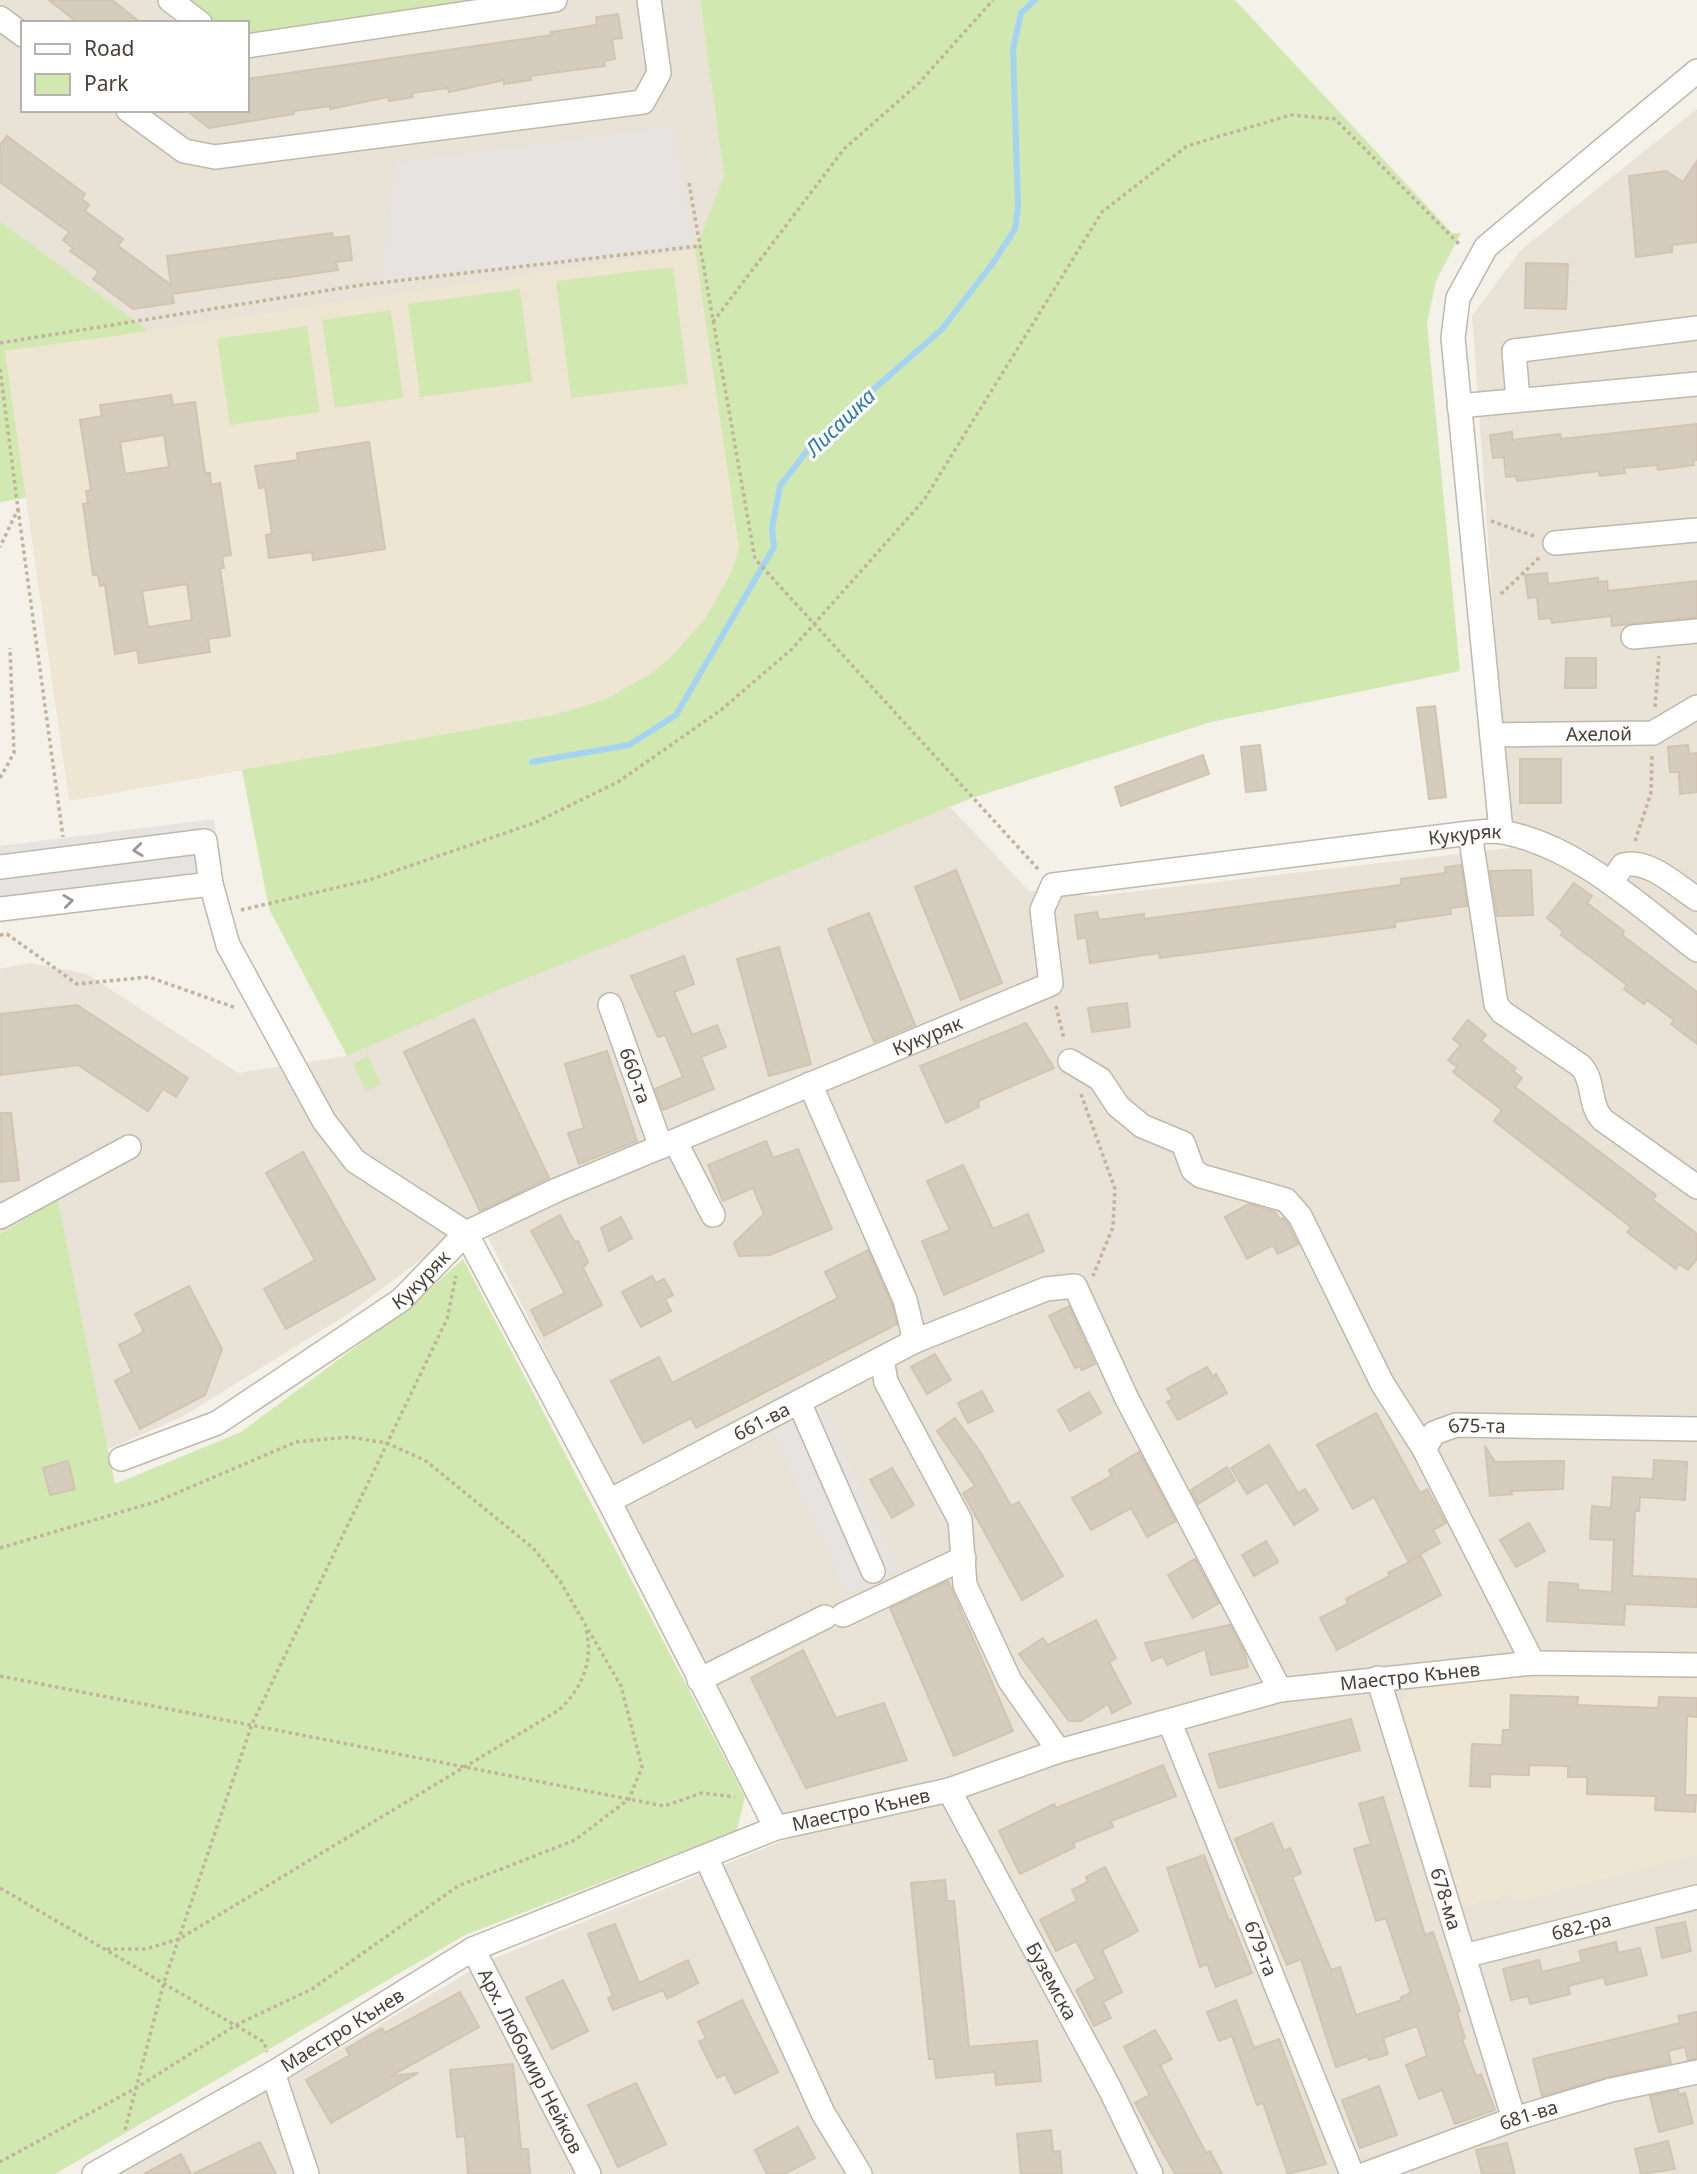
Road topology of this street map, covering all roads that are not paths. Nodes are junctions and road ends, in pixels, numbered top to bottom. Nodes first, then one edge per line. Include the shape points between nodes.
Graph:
1 (170, 0) edge
2 (555, 0) edge
3 (649, 0) edge
4 (0, 18) edge
5 (197, 21) edge
6 (21, 34) edge
7 (248, 46) edge
8 (1697, 71) edge
9 (131, 112) edge
10 (1697, 328) edge
11 (1697, 384) edge
12 (1518, 400) junction
13 (1459, 406) junction
14 (1697, 530) edge
15 (1555, 543) road end
16 (1697, 631) edge
17 (1633, 637) dead end
18 (1697, 708) edge
19 (1492, 735) junction
20 (1501, 831) junction
21 (1470, 833) junction
22 (0, 867) edge
23 (1611, 883) junction
24 (211, 884) junction
25 (1697, 899) edge
26 (0, 909) edge
27 (1697, 950) edge
28 (610, 1005) dead end
29 (1070, 1061) road end
30 (810, 1084) junction
31 (668, 1144) junction
32 (129, 1147) dead end
33 (1697, 1187) edge
34 (713, 1215) dead end
35 (0, 1217) edge
36 (466, 1233) junction
37 (915, 1341) junction
38 (882, 1359) junction
39 (799, 1402) junction
40 (1697, 1429) edge
41 (1424, 1449) junction
42 (121, 1459) dead end
43 (608, 1501) junction
44 (964, 1558) junction
45 (873, 1571) dead end
46 (1533, 1663) junction
47 (1697, 1665) edge
48 (1378, 1678) junction
49 (699, 1680) junction
50 (1280, 1690) junction
51 (1170, 1723) junction
52 (1059, 1751) junction
53 (949, 1790) junction
54 (776, 1828) junction
55 (706, 1857) junction
56 (1697, 1897) edge
57 (473, 1949) junction
58 (1464, 1956) junction
59 (273, 2073) junction
60 (1696, 2076) edge
61 (1514, 2119) junction
62 (94, 2174) edge
63 (307, 2174) edge
64 (589, 2174) edge
65 (860, 2174) edge
66 (1151, 2174) edge
67 (1352, 2174) edge
68 (1366, 2174) edge

1 - 5 street
2 - 7 street
3 - 9 street via 659,73 643,102 215,157 184,151
4 - 6 street
8 - 13 street via 1486,247 1476,261 1458,298 1453,338
10 - 12 street via 1514,351
11 - 12 street
12 - 13 street
13 - 19 street
14 - 15 street
16 - 17 street
18 - 19 street, Ахелой via 1653,733
19 - 20 street
20 - 21 street, Кукуряк
20 - 23 street, Кукуряк via 1547,845
21 - 30 street, Кукуряк via 1053,885 1042,910 1051,984
21 - 33 street via 1496,1004 1581,1066 1603,1120
24 -> 22 street via 205,841
23 - 25 street via 1628,863 1657,873
23 - 27 street, Кукуряк
26 -> 24 street
24 - 36 street via 228,945 324,1121 355,1161
28 - 31 street, 660-та
29 - 41 street via 1100,1079 1118,1105 1142,1126 1183,1143 1193,1170 1201,1177 1286,1200 1300,1216 1382,1383
30 - 31 street, Кукуряк
30 - 37 street via 905,1300
31 - 34 street, 660-та
31 - 36 street, Кукуряк
32 - 35 street
36 - 42 street, Кукуряк via 401,1300 217,1423
36 - 43 street
37 - 38 street, 661-ва
37 - 50 street, 661-ва via 1046,1289 1075,1286 1127,1399
38 - 39 street, 661-ва
38 - 44 street via 886,1382 960,1520
39 - 43 street, 661-ва
39 - 45 street
40 - 41 street, 675-та via 1456,1424 1434,1433
41 - 46 street, 675-та
43 - 49 street
44 - 49 street
44 - 52 street via 965,1585 1010,1681
46 - 47 street, Маестро Кънев
46 - 48 street, Маестро Кънев
48 - 50 street, Маестро Кънев
48 - 58 street, 678-ма
49 - 54 street
50 - 51 street, Маестро Кънев
51 - 52 street, Маестро Кънев
51 - 67 street, 679-та
52 - 53 street, Маестро Кънев
53 - 54 street, Маестро Кънев
53 - 66 street, Буземска
54 - 55 street, Маестро Кънев
55 - 57 street, Маестро Кънев
55 - 65 street via 823,2113
56 - 58 street, 682-ра
57 - 59 street, Маестро Кънев
57 - 64 street, Арх. Любомир Нейков
58 - 61 street, 678-ма
59 - 62 street, Маестро Кънев
59 - 63 street
60 - 61 street, 681-ва via 1611,2090
61 - 68 street, 681-ва

